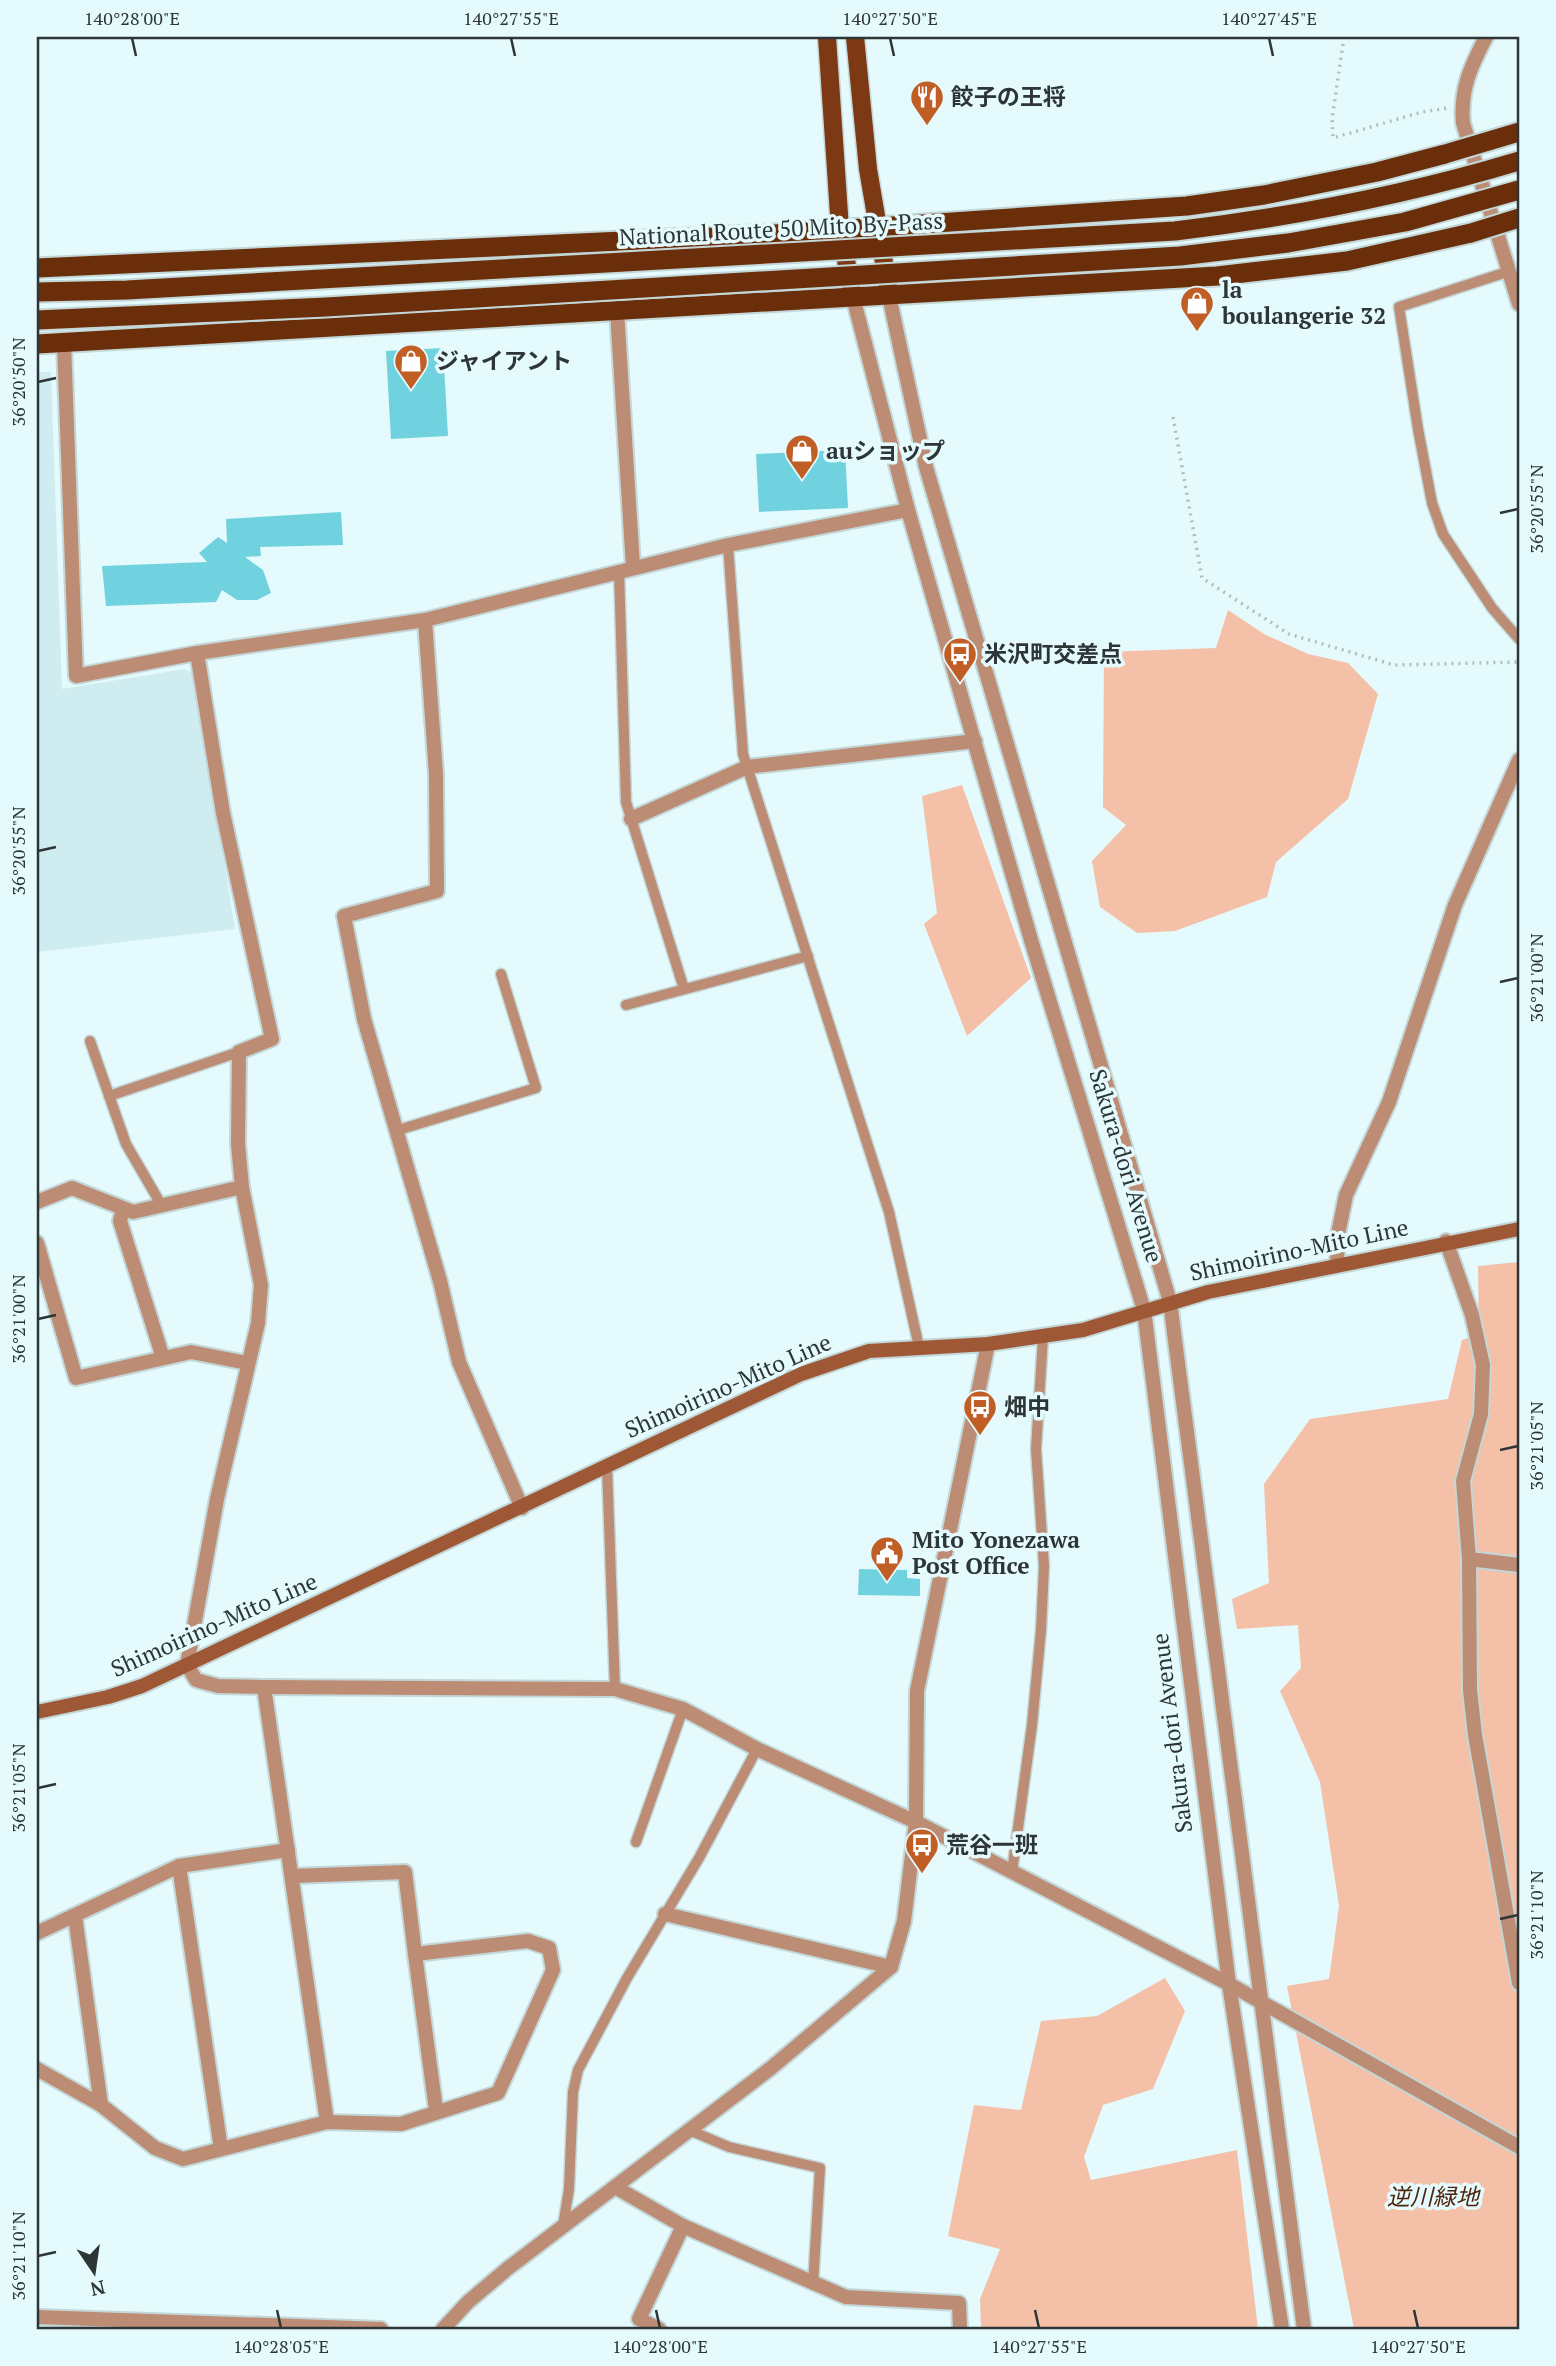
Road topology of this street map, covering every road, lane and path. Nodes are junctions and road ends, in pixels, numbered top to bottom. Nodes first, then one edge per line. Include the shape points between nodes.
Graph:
1 (827, 37) edge
2 (855, 37) edge
3 (1344, 37) edge
4 (1486, 37) edge
5 (1462, 109) junction
6 (1519, 132) edge
7 (1519, 161) edge
8 (1519, 190) edge
9 (1519, 218) edge
10 (878, 228) junction
11 (840, 229) junction
12 (37, 268) edge
13 (1507, 272) junction
14 (37, 292) edge
15 (889, 296) junction
16 (853, 297) junction
17 (1519, 304) edge
18 (617, 311) junction
19 (37, 320) edge
20 (65, 343) junction
21 (37, 344) edge
22 (1173, 417) dead end
23 (908, 510) junction
24 (727, 545) junction
25 (626, 568) junction
26 (425, 620) junction
27 (1519, 639) edge
28 (197, 653) junction
29 (1519, 662) edge
30 (975, 741) junction
31 (1519, 760) edge
32 (747, 767) junction
33 (631, 819) junction
34 (808, 956) junction
35 (501, 974) dead end
36 (684, 989) junction
37 (626, 1005) dead end
38 (90, 1041) dead end
39 (239, 1052) junction
40 (109, 1096) junction
41 (395, 1131) junction
42 (242, 1188) junction
43 (37, 1202) edge
44 (162, 1206) junction
45 (123, 1209) junction
46 (1519, 1229) edge
47 (1446, 1241) junction
48 (37, 1243) edge
49 (1337, 1264) junction
50 (1170, 1302) junction
51 (1144, 1310) junction
52 (1043, 1337) junction
53 (988, 1344) junction
54 (919, 1347) junction
55 (163, 1358) junction
56 (247, 1363) junction
57 (607, 1466) junction
58 (522, 1508) junction
59 (1469, 1559) junction
60 (1519, 1565) edge
61 (187, 1665) junction
62 (264, 1688) junction
63 (615, 1689) junction
64 (683, 1709) junction
65 (37, 1712) edge
66 (757, 1749) junction
67 (916, 1822) junction
68 (636, 1842) dead end
69 (288, 1850) junction
70 (179, 1866) junction
71 (1012, 1871) junction
72 (292, 1876) junction
73 (665, 1914) junction
74 (75, 1916) junction
75 (37, 1933) edge
76 (415, 1954) junction
77 (891, 1967) junction
78 (1519, 1983) edge
79 (1229, 1984) junction
80 (1262, 2004) junction
81 (37, 2069) edge
82 (101, 2105) junction
83 (436, 2110) junction
84 (327, 2122) junction
85 (689, 2130) junction
86 (1519, 2147) edge
87 (220, 2149) junction
88 (615, 2188) junction
89 (683, 2226) junction
90 (563, 2227) junction
91 (813, 2285) junction
92 (37, 2317) edge
93 (123, 2324) edge
94 (381, 2329) edge
95 (443, 2329) edge
96 (659, 2329) edge
97 (960, 2329) edge
98 (1282, 2329) edge
99 (1304, 2329) edge

1 - 11 main road, Sakura-dori Avenue
2 - 10 main road, Sakura-dori Avenue
3 - 5 path via 1333,138 1422,112
4 - 5 street via 1465,79
5 - 13 street
6 - 10 highway, bridge via 1364,175 1187,206
7 - 14 highway, National Route 50 Mito By-Pass, bridge via 1397,195 1277,219 1175,231
8 - 19 highway, bridge via 1405,222 1180,256
9 - 15 highway, bridge via 1347,261 1217,276
10 - 11 highway
10 - 15 main road, Sakura-dori Avenue
11 - 12 highway
11 - 16 main road, Sakura-dori Avenue
13 - 17 street
13 - 27 lane via 1399,307 1432,503 1443,534 1492,608
15 - 16 highway
15 - 50 street, Sakura-dori Avenue via 926,467
16 - 18 highway
16 - 23 street, Sakura-dori Avenue
18 - 20 highway
18 - 25 street
20 - 21 highway
20 - 28 street via 76,676
22 - 29 path via 1202,578 1289,634 1394,665
23 - 24 street
23 - 30 street, Sakura-dori Avenue
24 - 25 street
24 - 32 lane
25 - 26 street
25 - 33 lane via 626,802
26 - 28 street
26 - 41 street via 436,774 438,891 344,916 364,1019
28 - 39 street via 223,813 272,1039
30 - 32 street
30 - 51 street, Sakura-dori Avenue
31 - 49 street via 1455,905 1389,1102 1346,1195
32 - 33 street
32 - 34 lane
33 - 36 lane
34 - 36 lane
34 - 54 lane via 890,1212
35 - 41 lane via 536,1088
36 - 37 lane
38 - 40 lane
39 - 40 lane
39 - 42 street
40 - 44 lane via 126,1144
41 - 58 street via 459,1362
42 - 44 street
42 - 56 street via 261,1285 258,1323
43 - 45 street via 72,1188
44 - 45 street via 133,1212
45 - 55 street via 120,1222
46 - 47 main road, Shimoirino-Mito Line
47 - 49 main road, Shimoirino-Mito Line
47 - 59 street via 1472,1315 1483,1365 1481,1414 1463,1481
48 - 55 street via 76,1378
49 - 50 main road, Shimoirino-Mito Line
50 - 51 main road, Shimoirino-Mito Line
50 - 80 street, Sakura-dori Avenue
51 - 52 main road, Shimoirino-Mito Line via 1112,1323
51 - 79 street, Sakura-dori Avenue
52 - 53 main road, Shimoirino-Mito Line
52 - 71 lane via 1036,1449 1044,1566 1041,1630
53 - 54 main road, Shimoirino-Mito Line
53 - 67 street via 917,1691
54 - 57 main road, Shimoirino-Mito Line via 869,1351 824,1365
55 - 56 street via 191,1352
56 - 61 street
57 - 58 main road, Shimoirino-Mito Line
57 - 63 lane
58 - 61 main road, Shimoirino-Mito Line
59 - 60 street
59 - 78 street via 1475,1735
61 - 62 street via 196,1680
61 - 65 main road, Shimoirino-Mito Line via 108,1697
62 - 63 street
62 - 69 street
63 - 64 street
64 - 66 street
64 - 68 lane
66 - 67 street
66 - 73 lane
67 - 71 street
67 - 77 street via 904,1921
69 - 70 street
69 - 72 street
70 - 74 street
70 - 87 street
71 - 79 street
72 - 76 street via 405,1872
72 - 84 street
73 - 77 street
73 - 90 lane via 578,2070
74 - 75 street
74 - 82 street
76 - 83 street
76 - 83 street via 528,1941 549,1948 553,1970 498,2093
77 - 85 street
79 - 80 street
79 - 98 street, Sakura-dori Avenue
80 - 86 street
80 - 99 street, Sakura-dori Avenue
81 - 82 street
82 - 87 street via 164,2152 183,2159
83 - 84 street via 401,2124
84 - 87 street
85 - 88 street
85 - 91 lane via 729,2147 820,2168
88 - 89 street
88 - 90 street
89 - 91 street
89 - 96 street via 639,2319
90 - 95 street via 468,2302
91 - 97 street via 846,2297 959,2303
92 - 93 street
93 - 94 street

